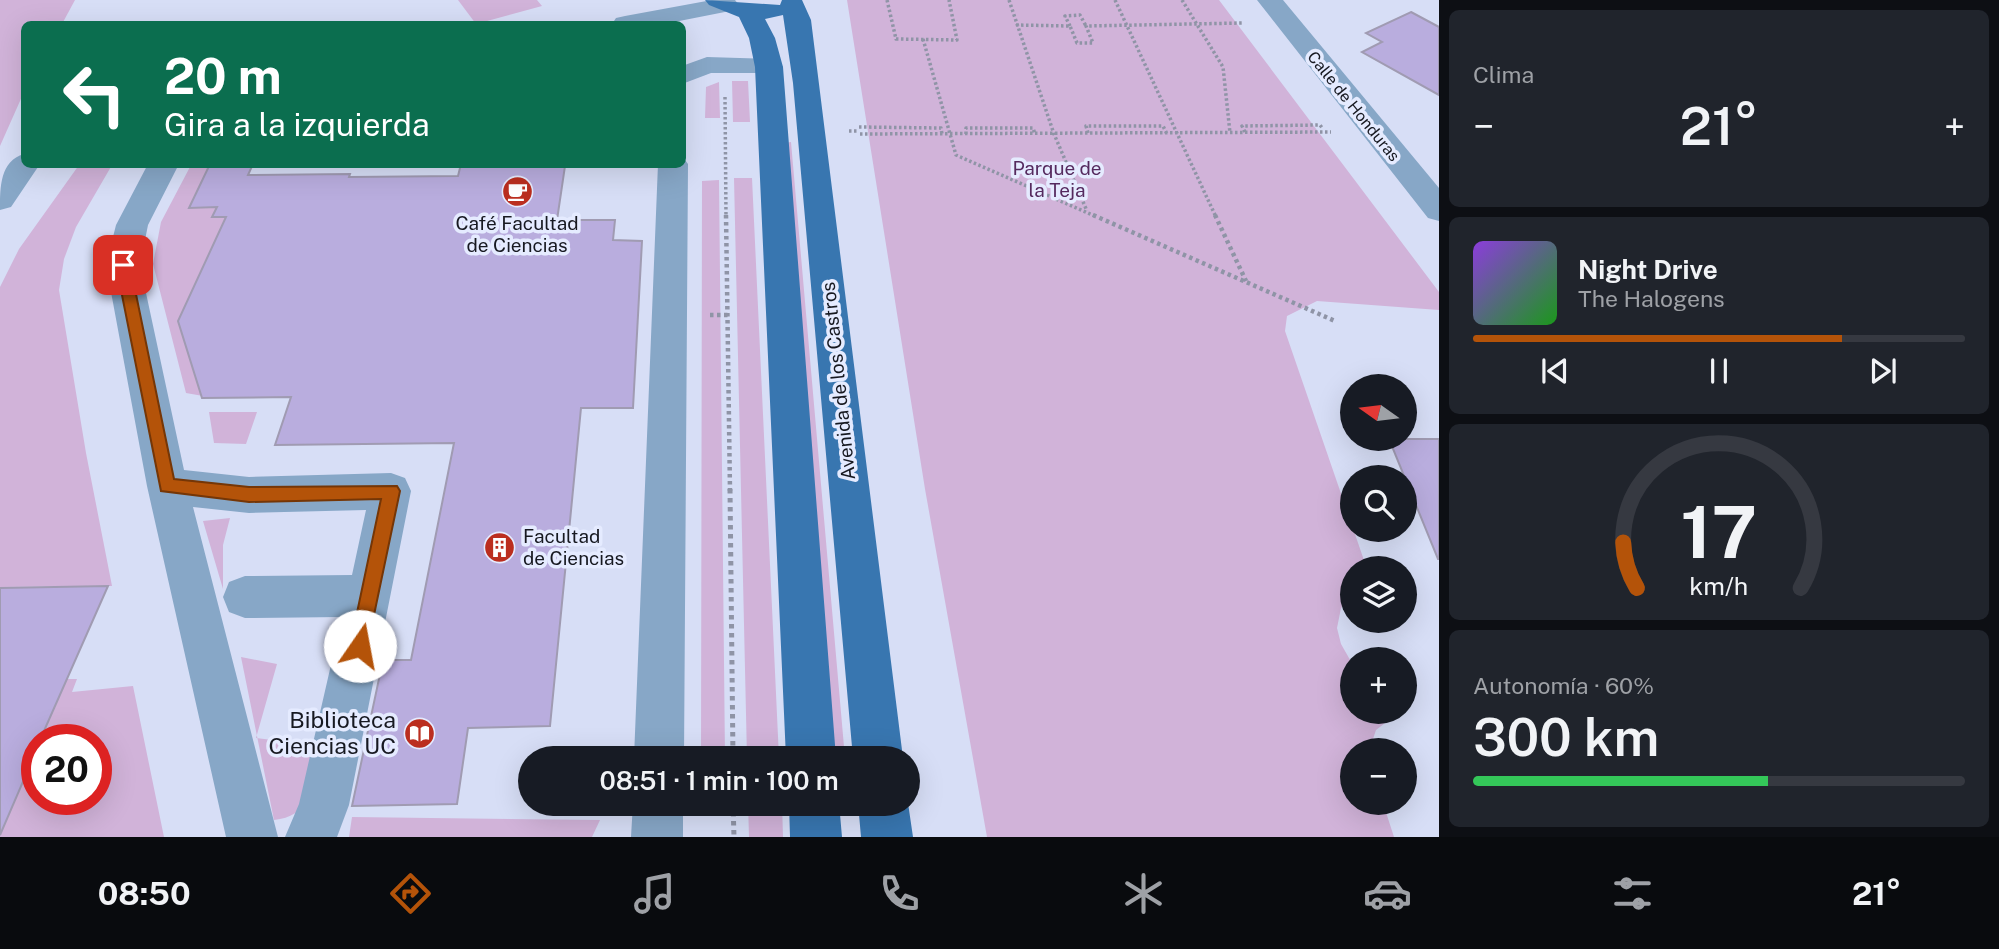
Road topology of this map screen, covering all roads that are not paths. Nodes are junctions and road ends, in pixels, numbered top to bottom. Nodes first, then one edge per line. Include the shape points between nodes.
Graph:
1 (1269, 0) edge
2 (795, 2) edge
3 (731, 6) edge
4 (643, 21) edge
5 (769, 67) junction
6 (686, 74) edge
7 (23, 168) edge
8 (162, 168) edge
9 (673, 168) edge
10 (0, 199) edge
11 (1439, 210) edge
12 (167, 486) junction
13 (371, 596) junction
14 (245, 597) dead end
15 (659, 746) edge
16 (810, 746) edge
17 (877, 746) edge
18 (658, 816) edge
19 (815, 816) edge
20 (885, 816) edge
21 (252, 837) edge
22 (311, 837) edge
23 (657, 837) edge
24 (816, 837) edge
25 (887, 837) edge

1 - 11 street, Calle de Honduras
2 - 3 main road via 776,10
2 - 17 main road, Avenida de los Castros
3 - 4 street
3 - 5 main road via 762,38
5 - 6 street via 707,65
5 - 16 main road
7 - 10 street
8 - 12 street via 132,225 123,265
9 - 15 street
12 - 13 street via 249,495 391,491
12 - 21 street
13 - 14 street
13 - 22 street via 324,805
18 - 23 street
19 - 24 main road
20 - 25 main road

